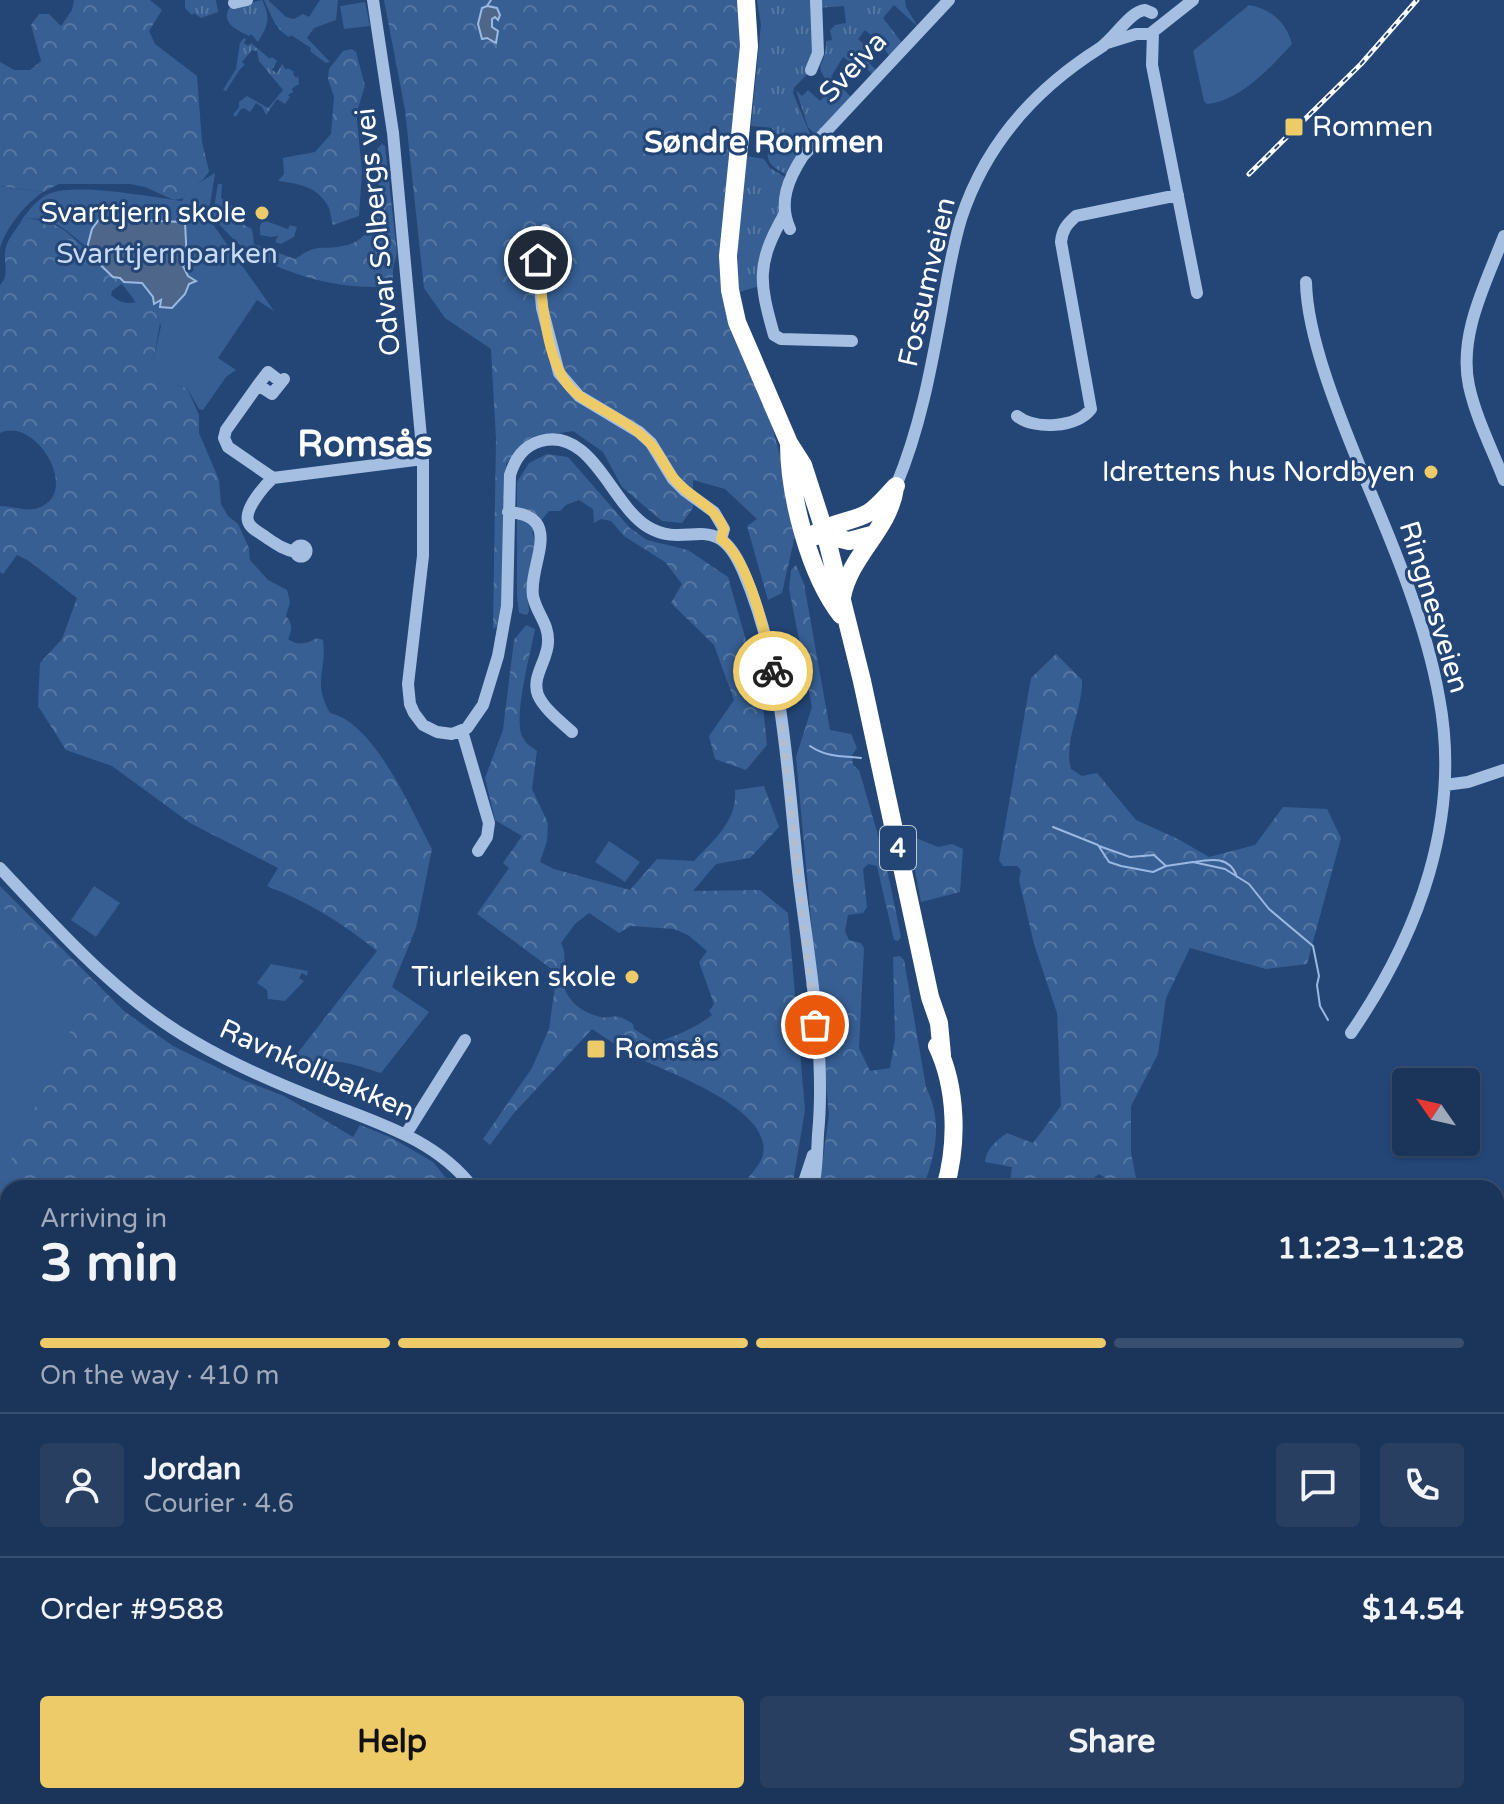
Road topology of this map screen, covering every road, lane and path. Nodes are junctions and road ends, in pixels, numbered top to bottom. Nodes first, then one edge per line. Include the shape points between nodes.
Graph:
1 (373, 0) edge
2 (746, 0) edge
3 (816, 0) edge
4 (949, 0) edge
5 (1133, 0) edge
6 (1189, 2) edge
7 (1148, 8) edge
8 (1131, 18) junction
9 (1154, 30) junction
10 (1137, 35) junction
11 (1112, 41) junction
12 (1152, 65) junction
13 (811, 70) dead end
14 (1178, 195) junction
15 (784, 215) junction
16 (790, 229) dead end
17 (545, 230) dead end
18 (1504, 236) edge
19 (1306, 282) dead end
20 (1197, 293) dead end
21 (852, 341) dead end
22 (258, 385) junction
23 (272, 394) junction
24 (264, 407) dead end
25 (1017, 416) dead end
26 (789, 443) junction
27 (423, 459) junction
28 (273, 478) junction
29 (1504, 480) edge
30 (896, 486) junction
31 (508, 512) junction
32 (822, 533) junction
33 (875, 534) junction
34 (721, 539) junction
35 (296, 552) dead end
36 (842, 602) junction
37 (848, 623) junction
38 (462, 731) junction
39 (572, 732) dead end
40 (1504, 770) edge
41 (1445, 785) junction
42 (478, 851) dead end
43 (0, 868) edge
44 (1351, 1033) dead end
45 (465, 1040) dead end
46 (406, 1134) junction
47 (818, 1136) junction
48 (466, 1180) edge
49 (804, 1180) edge
50 (814, 1180) edge
51 (946, 1180) edge

1 - 27 street, Odvar Solbergs vei via 390,110
2 - 26 highway, 4 via 749,46 728,278 737,322
3 - 13 street via 818,53
4 - 15 street, Sveiva via 809,149 790,180
5 - 8 street
6 - 7 street
6 - 9 street
7 - 8 street
7 - 9 street via 1156,20
8 - 10 street
8 - 11 street, Fossumveien
9 - 10 street
9 - 12 street
10 - 11 street, Fossumveien
10 - 12 street
11 - 30 street, Fossumveien via 1032,101 997,144 975,183 954,245 924,402
12 - 14 street
14 - 20 street
14 - 25 street via 1076,216 1067,224 1061,242 1091,409 1077,419 1039,425
15 - 16 street
15 - 21 street, Sveiva via 761,273 774,335
17 - 34 street via 538,260 542,308 559,373 579,396 651,443 673,479 714,512 724,529
18 - 29 street via 1473,319 1467,365 1472,396
19 - 41 street, Ringnesveien via 1313,334 1432,664 1443,726
22 - 23 street
22 - 23 street via 268,372 283,380
22 - 28 street via 224,441
23 - 24 street
26 - 32 highway, 4 via 803,465
26 - 37 highway, 4 via 789,474 805,535 825,590
27 - 28 street
27 - 38 street, Odvar Solbergs vei via 423,556 408,694 414,713 427,728 447,734
28 - 35 street via 247,520 284,549
30 - 32 highway via 864,515
30 - 33 highway
31 - 34 street via 510,475 518,456 533,444 560,440 585,454 646,526 668,535 701,533
31 - 38 street via 508,586 500,648 483,705
31 - 39 street via 527,515 540,533 532,594 548,644 537,692
32 - 33 highway via 849,541
32 - 36 highway, 4
33 - 36 highway via 852,567
34 - 47 street via 738,558 756,603 781,716 820,1073
36 - 37 highway, 4
37 - 51 highway, 4 via 938,1017 953,1119
38 - 42 street via 489,823
40 - 41 street
41 - 44 street, Ringnesveien via 1437,842 1417,914 1396,961
43 - 46 street, Ravnkollbakken via 107,978 164,1023 260,1076
45 - 46 street
46 - 48 street, Ravnkollbakken via 437,1152
47 - 49 street
47 - 50 street

